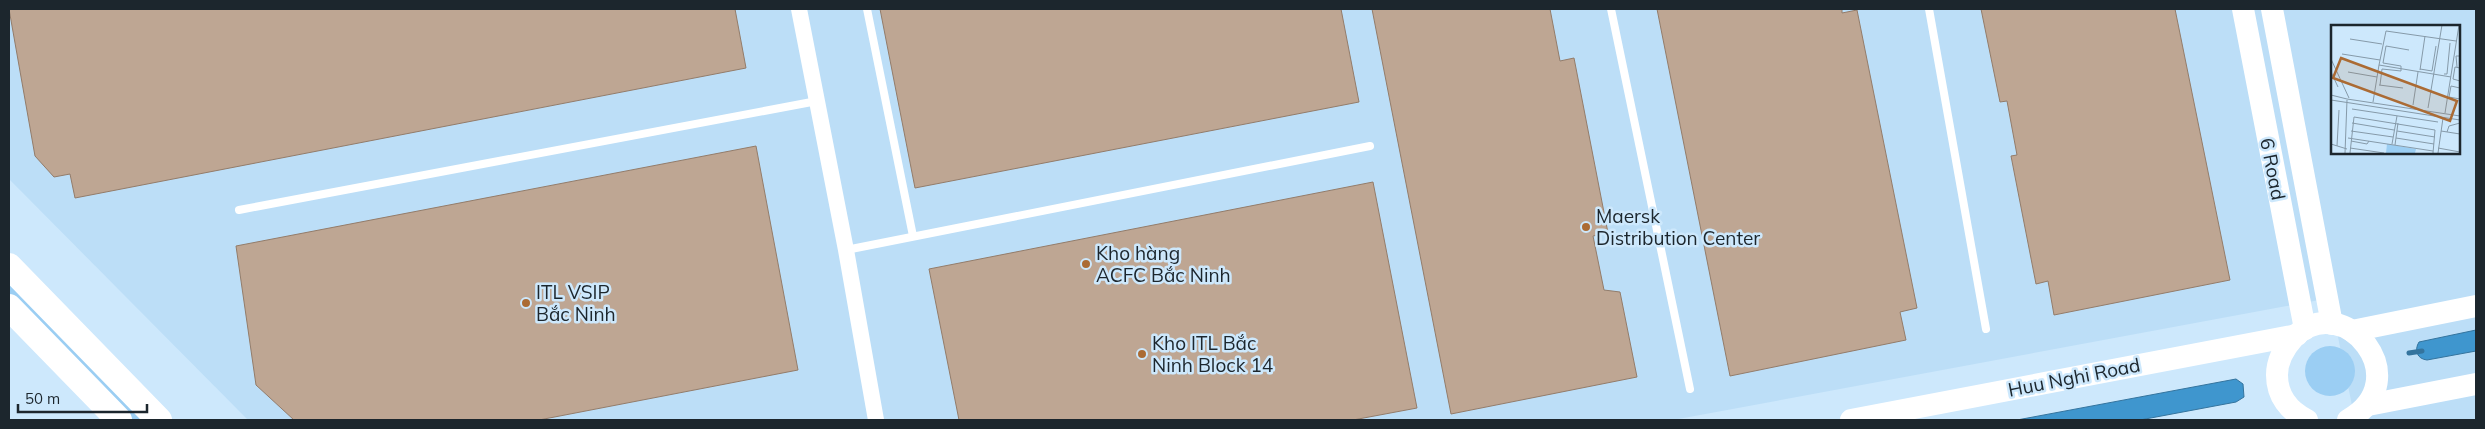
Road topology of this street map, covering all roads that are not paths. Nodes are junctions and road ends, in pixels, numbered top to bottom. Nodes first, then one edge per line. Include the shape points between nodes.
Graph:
1 (799, 9) edge
2 (867, 9) edge
3 (1611, 9) edge
4 (1929, 9) edge
5 (2243, 9) edge
6 (2272, 9) edge
7 (817, 101) junction
8 (1370, 146) dead end
9 (239, 210) dead end
10 (913, 236) junction
11 (846, 250) junction
12 (9, 266) edge
13 (2476, 306) edge
14 (9, 307) edge
15 (2342, 328) junction
16 (1986, 329) dead end
17 (2301, 332) junction
18 (2476, 384) edge
19 (1690, 389) dead end
20 (2368, 405) junction
21 (119, 420) edge
22 (159, 420) edge
23 (876, 420) edge
24 (1851, 420) edge
25 (2307, 420) edge
26 (2348, 420) edge

1 - 7 street
2 - 10 lane
3 - 19 lane
4 - 16 lane
5 - 17 main road, 6 Road
6 - 15 main road, 6 Road
7 - 9 lane
7 - 11 street
8 - 10 lane
10 - 11 lane
11 - 23 street
12 - 22 main road
13 - 15 main road
14 - 21 main road
15 - 17 main road, Huu Nghi Road via 2318,325
15 - 20 main road via 2370,347 2376,364 2377,382
17 - 24 main road, Huu Nghi Road
17 - 25 main road via 2287,344 2281,355 2277,381 2288,406
18 - 20 main road
20 - 26 main road

